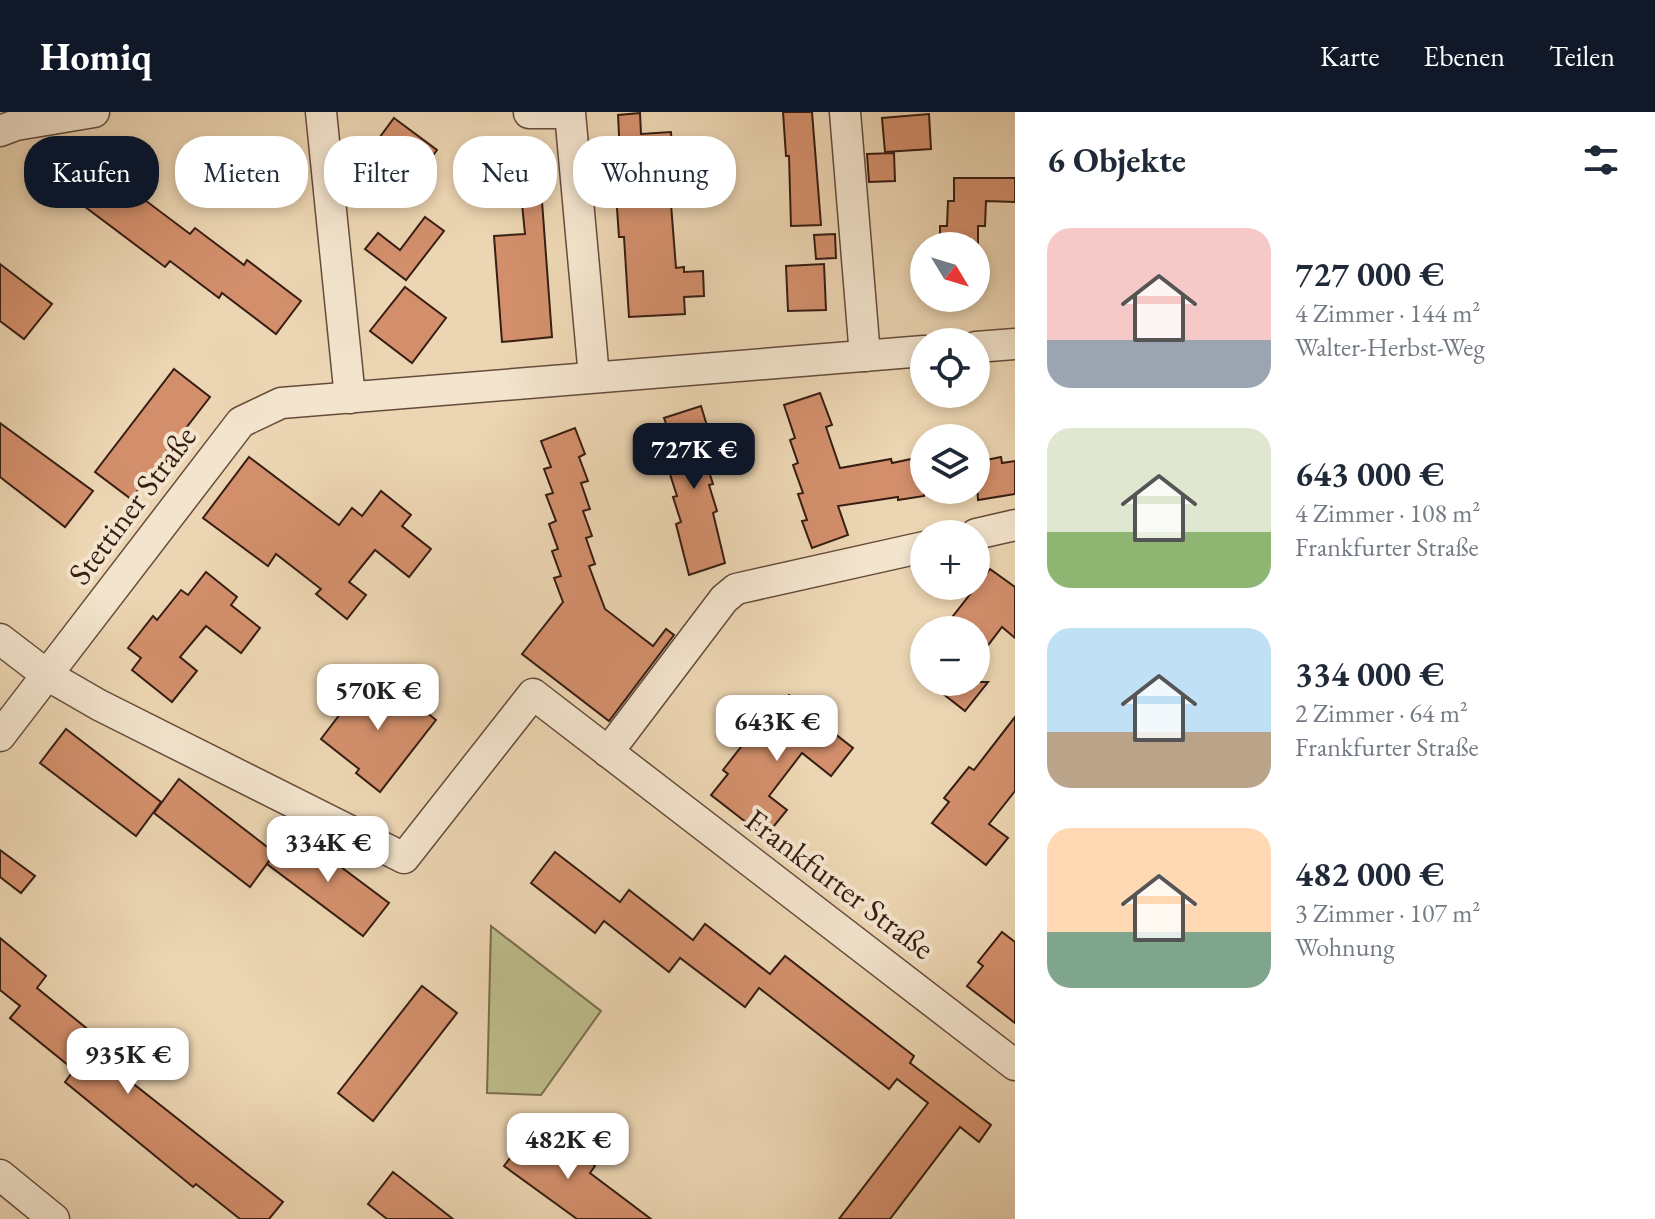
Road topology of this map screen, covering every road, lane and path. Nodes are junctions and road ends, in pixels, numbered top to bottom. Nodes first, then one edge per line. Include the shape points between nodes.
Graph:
1 (94, 112) edge
2 (321, 112) edge
3 (845, 112) edge
4 (529, 113) edge
5 (0, 131) edge
6 (1015, 344) edge
7 (990, 346) edge
8 (910, 352) edge
9 (865, 356) junction
10 (594, 377) junction
11 (350, 398) junction
12 (1015, 525) edge
13 (990, 531) edge
14 (910, 550) edge
15 (0, 639) edge
16 (47, 675) junction
17 (0, 736) edge
18 (608, 752) junction
19 (1015, 1065) edge
20 (0, 1175) edge
21 (54, 1219) edge

1 - 5 street
2 - 11 street
3 - 9 street
4 - 10 street via 570,113
6 - 7 street
8 - 9 street, Stettiner Straße
9 - 10 street, Stettiner Straße
10 - 11 street, Stettiner Straße
11 - 16 street, Stettiner Straße via 281,403 241,422
12 - 13 street
14 - 18 street via 736,589
15 - 16 street
16 - 17 street, Stettiner Straße
16 - 18 street, Frankfurter Straße via 404,858 533,694
18 - 19 street, Frankfurter Straße
20 - 21 street

